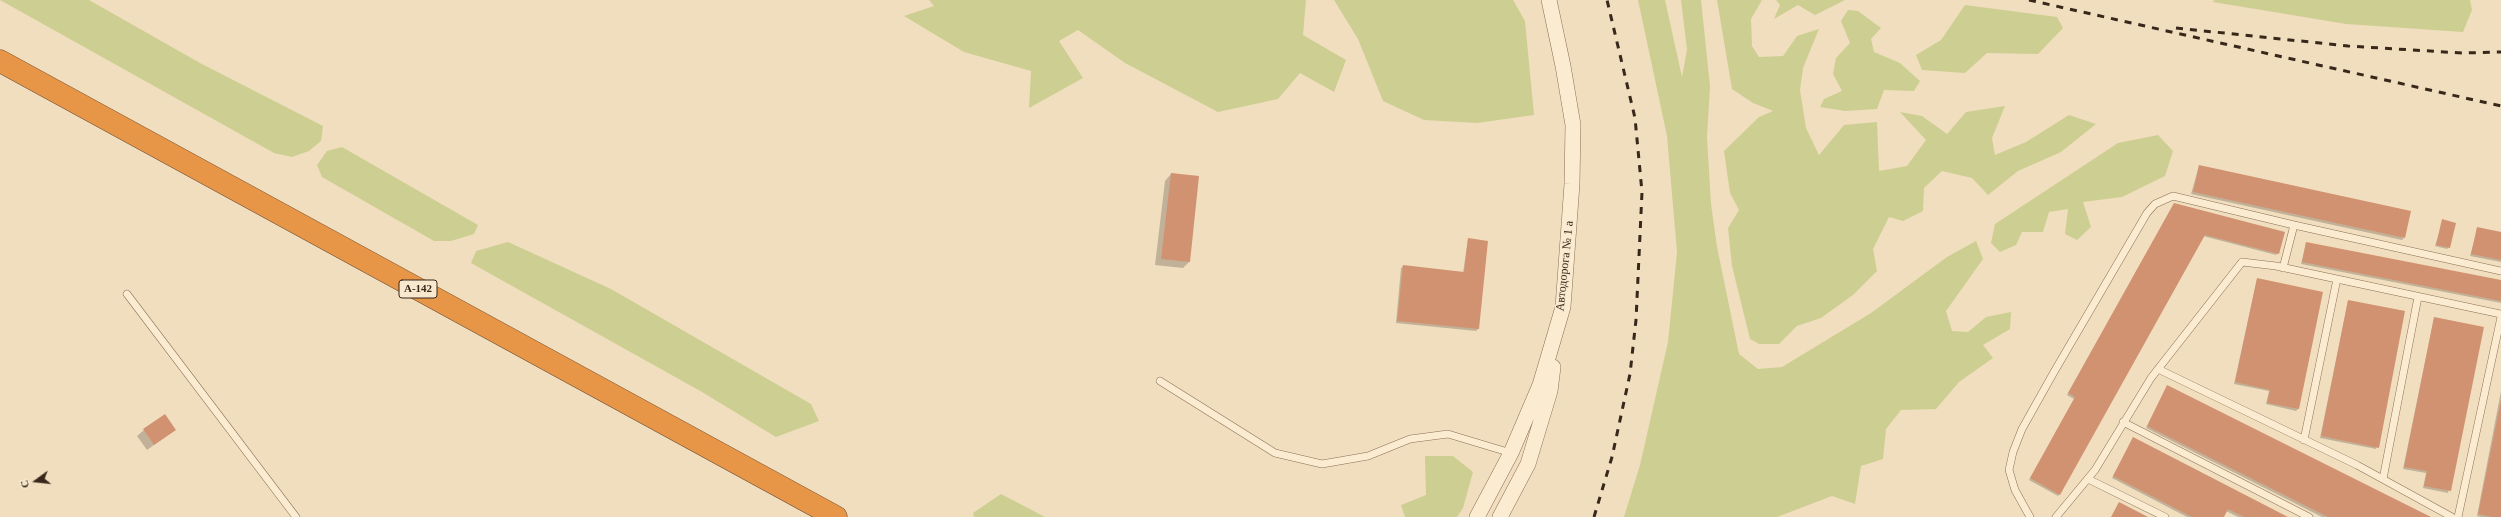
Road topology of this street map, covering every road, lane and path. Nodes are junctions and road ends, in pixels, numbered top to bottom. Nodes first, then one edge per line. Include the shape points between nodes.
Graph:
1 (1549, 0) edge
2 (0, 60) edge
3 (2294, 224) junction
4 (2283, 268) junction
5 (2501, 271) edge
6 (2337, 279) junction
7 (127, 294) dead end
8 (2418, 297) junction
9 (1563, 307) junction
10 (2501, 316) edge
11 (2158, 369) junction
12 (1160, 381) dead end
13 (2123, 422) junction
14 (2304, 440) junction
15 (1511, 453) junction
16 (2088, 479) junction
17 (2383, 479) junction
18 (296, 517) edge
19 (836, 517) edge
20 (1477, 517) edge
21 (1500, 517) edge
22 (2030, 517) edge
23 (2058, 517) edge
24 (2165, 517) edge
25 (2309, 517) edge
26 (2452, 517) edge
27 (2458, 517) edge

1 - 9 street, Автодорога № 1 а via 1573,125 1572,184
2 - 19 highway, А-142
3 - 4 lane
3 - 5 lane
3 - 22 lane via 2173,196 2155,204 2147,213 2022,429 2009,470 2014,490
4 - 6 lane
4 - 11 lane via 2242,262
6 - 8 lane
6 - 14 lane
7 - 18 lane
8 - 10 lane
8 - 17 lane
9 - 15 street, Автодорога № 1 а via 1540,385
9 - 21 street via 1550,391 1528,464
10 - 27 lane
11 - 13 lane
11 - 14 lane
12 - 15 lane via 1275,453 1322,464 1368,456 1410,439 1448,434
13 - 16 lane
13 - 25 lane
14 - 17 lane
15 - 20 street, Автодорога № 1 а
16 - 23 lane
16 - 24 lane
17 - 26 lane

